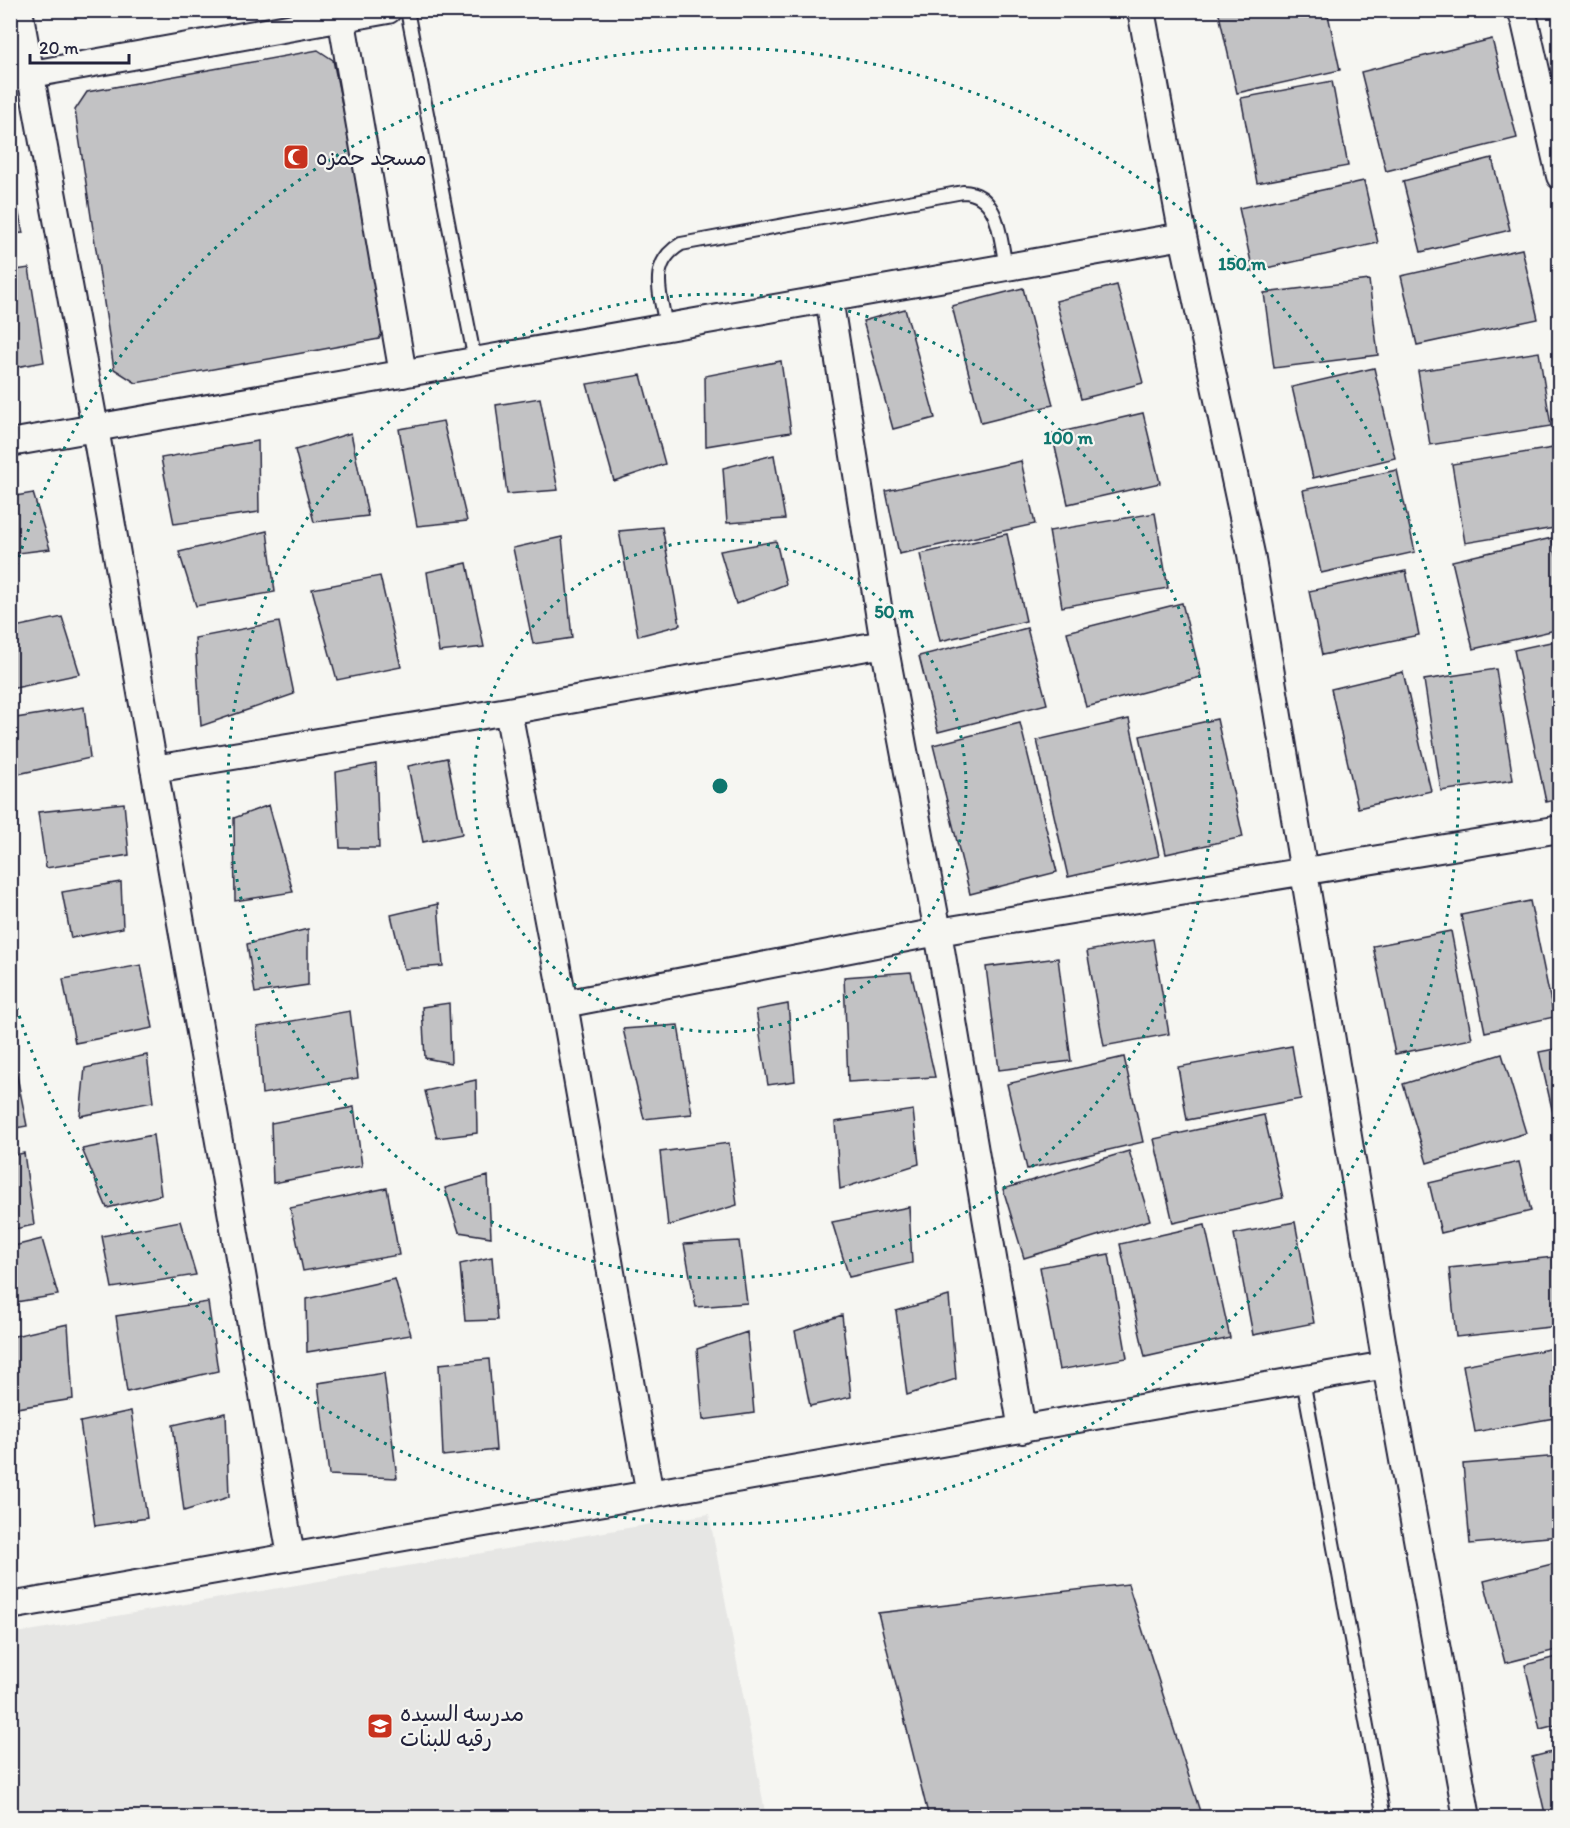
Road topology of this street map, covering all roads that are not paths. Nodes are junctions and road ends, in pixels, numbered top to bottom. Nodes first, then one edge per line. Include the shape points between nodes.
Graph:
1 (19, 10) edge
2 (388, 10) edge
3 (407, 10) edge
4 (1141, 10) edge
5 (1521, 10) edge
6 (341, 15) edge
7 (21, 76) edge
8 (1560, 176) edge
9 (1183, 236) junction
10 (1006, 267) junction
11 (829, 298) junction
12 (666, 327) junction
13 (475, 361) junction
14 (403, 374) junction
15 (95, 428) junction
16 (10, 443) edge
17 (884, 644) junction
18 (508, 711) junction
19 (154, 769) junction
20 (1560, 829) edge
21 (1304, 870) junction
22 (939, 932) junction
23 (564, 1004) junction
24 (1386, 1365) junction
25 (1303, 1380) junction
26 (1022, 1430) junction
27 (650, 1495) junction
28 (291, 1556) junction
29 (10, 1606) edge
30 (1384, 1818) edge
31 (1467, 1818) edge

1 - 7 street
2 - 6 street
3 - 13 lane
4 - 9 street
5 - 8 street
6 - 7 street
6 - 14 street
7 - 15 street
9 - 10 street
9 - 21 street via 1251,554
10 - 11 street
10 - 12 lane via 992,208 979,195 963,192 681,244 666,256 658,275
11 - 12 street
11 - 17 street
12 - 13 street
13 - 14 street
14 - 15 street
15 - 16 street
15 - 19 street
17 - 18 street
17 - 22 street
18 - 19 street
18 - 23 street
19 - 28 street
20 - 21 street
21 - 22 street
21 - 24 street
22 - 23 street
22 - 26 street
23 - 27 street
24 - 25 street
24 - 31 street
25 - 26 street
25 - 30 lane
26 - 27 street
27 - 28 street
28 - 29 street

